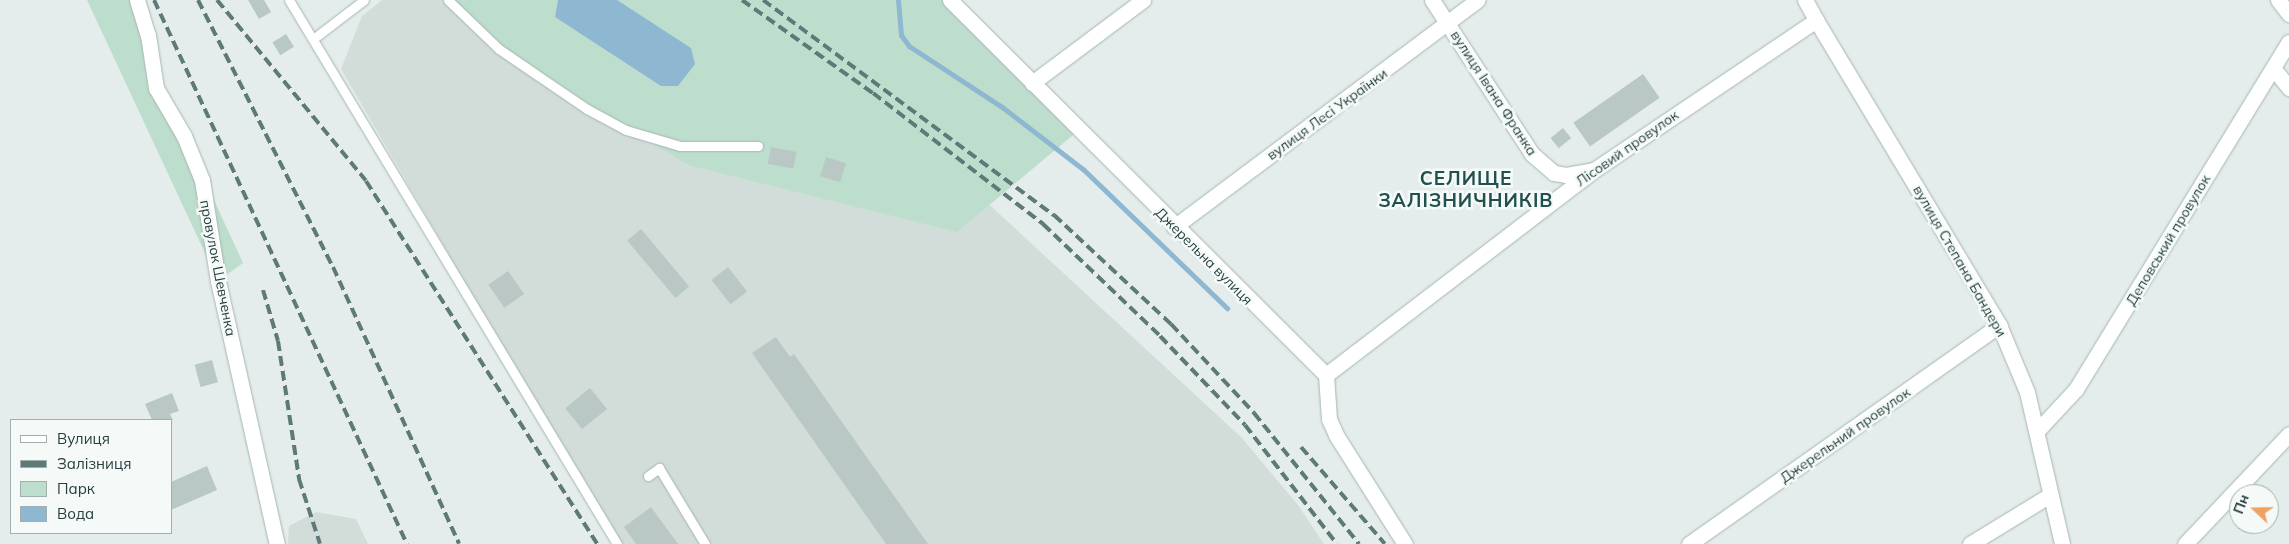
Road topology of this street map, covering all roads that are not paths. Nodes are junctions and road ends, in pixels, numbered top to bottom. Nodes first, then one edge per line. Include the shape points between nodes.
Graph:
1 (136, 0) edge
2 (289, 0) edge
3 (364, 0) edge
4 (448, 0) edge
5 (950, 0) edge
6 (1143, 0) edge
7 (1432, 0) edge
8 (1477, 0) edge
9 (1805, 0) edge
10 (2278, 0) edge
11 (2289, 14) edge
12 (1816, 20) junction
13 (1449, 24) junction
14 (313, 39) junction
15 (2289, 42) edge
16 (2273, 68) junction
17 (1032, 83) junction
18 (2289, 88) edge
19 (758, 146) dead end
20 (1594, 170) junction
21 (1174, 227) junction
22 (1999, 325) junction
23 (1326, 375) junction
24 (2038, 432) junction
25 (2289, 434) edge
26 (648, 476) dead end
27 (2050, 495) junction
28 (277, 544) edge
29 (617, 544) edge
30 (704, 544) edge
31 (1405, 544) edge
32 (1689, 544) edge
33 (1970, 544) edge
34 (2062, 544) edge
35 (2185, 544) edge

1 - 28 street, провулок Шевченка via 146,29 156,88 184,136 202,180 218,281
2 - 14 lane
3 - 14 lane
4 - 19 lane via 499,49 587,109 626,130 680,146
5 - 17 street, Джерельна вулиця
6 - 17 street
7 - 13 street, вулиця Івана Франка
8 - 13 street, вулиця Лесі Українки
9 - 12 street, вулиця Степана Бандери
10 - 11 street
12 - 20 street, Лісовий провулок
12 - 22 street, вулиця Степана Бандери
13 - 20 street, вулиця Івана Франка via 1542,165 1566,175
13 - 21 street, вулиця Лесі Українки
14 - 29 lane
15 - 16 street, Деповський провулок
16 - 18 street
16 - 24 street, Деповський провулок via 2076,389
17 - 21 street, Джерельна вулиця
20 - 23 street, Лісовий провулок
21 - 23 street, Джерельна вулиця
22 - 24 street, вулиця Степана Бандери via 2027,392
22 - 32 street, Джерельний провулок
23 - 31 street via 1329,419 1336,435
24 - 27 street, вулиця Степана Бандери
25 - 35 street
26 - 30 lane via 659,468
27 - 33 street
27 - 34 street, вулиця Степана Бандери

